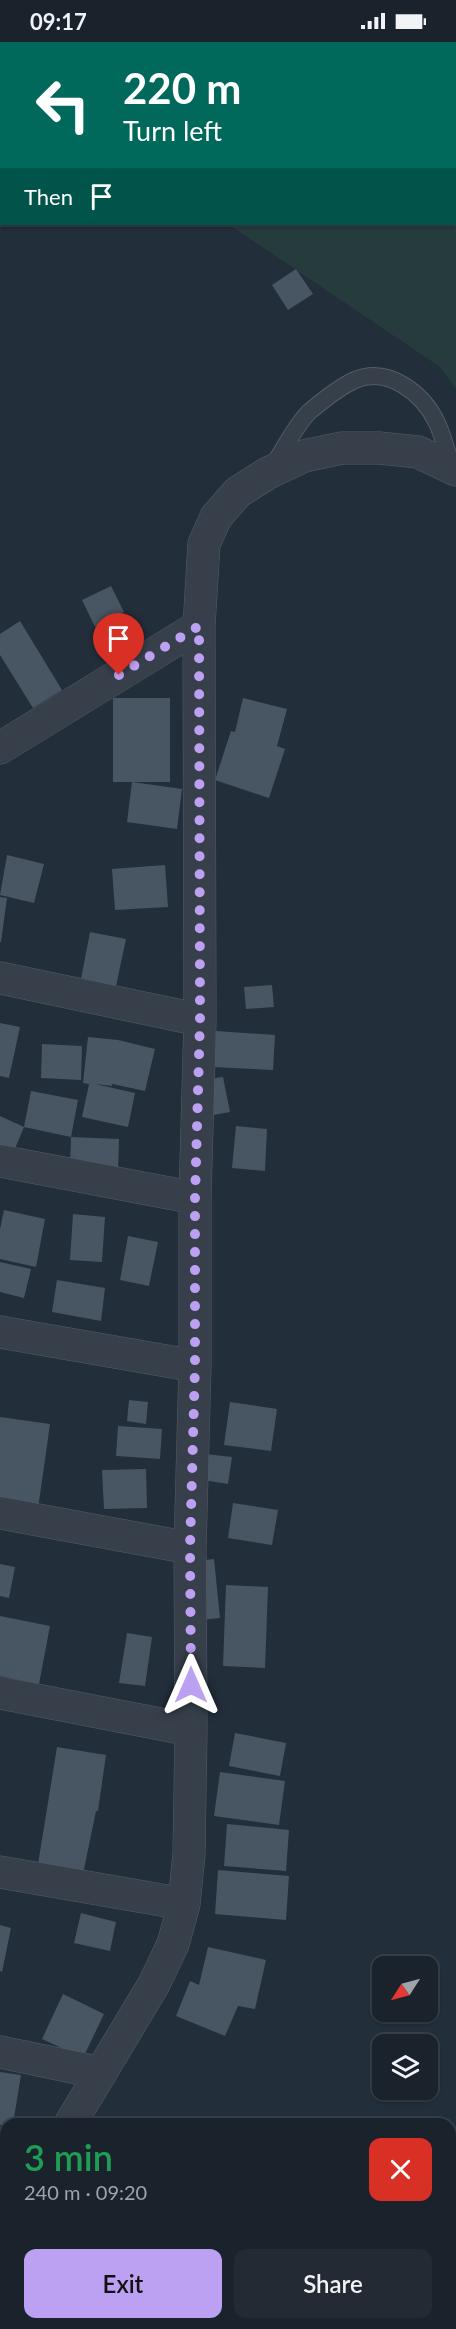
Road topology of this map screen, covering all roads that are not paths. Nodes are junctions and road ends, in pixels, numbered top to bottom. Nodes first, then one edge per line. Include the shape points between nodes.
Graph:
1 (454, 469) edge
2 (268, 473) junction
3 (199, 626) junction
4 (0, 748) edge
5 (0, 978) edge
6 (200, 1020) junction
7 (0, 1161) edge
8 (195, 1198) junction
9 (0, 1332) edge
10 (195, 1366) junction
11 (0, 1513) edge
12 (190, 1548) junction
13 (0, 1693) edge
14 (192, 1730) junction
15 (0, 1872) edge
16 (184, 1904) junction
17 (0, 2052) edge
18 (100, 2073) junction
19 (74, 2118) edge

1 - 2 street via 418,452 342,448 304,456
1 - 2 lane via 437,422 423,401 404,384 382,377 356,380 308,414
2 - 3 street via 238,492 216,517 204,544
3 - 4 street
3 - 6 street
5 - 6 street
6 - 8 street
7 - 8 street
8 - 10 street
9 - 10 street
10 - 12 street
11 - 12 street
12 - 14 street
13 - 14 street
14 - 16 street
15 - 16 street
16 - 18 street via 173,1944 154,1984
17 - 18 street
18 - 19 street

